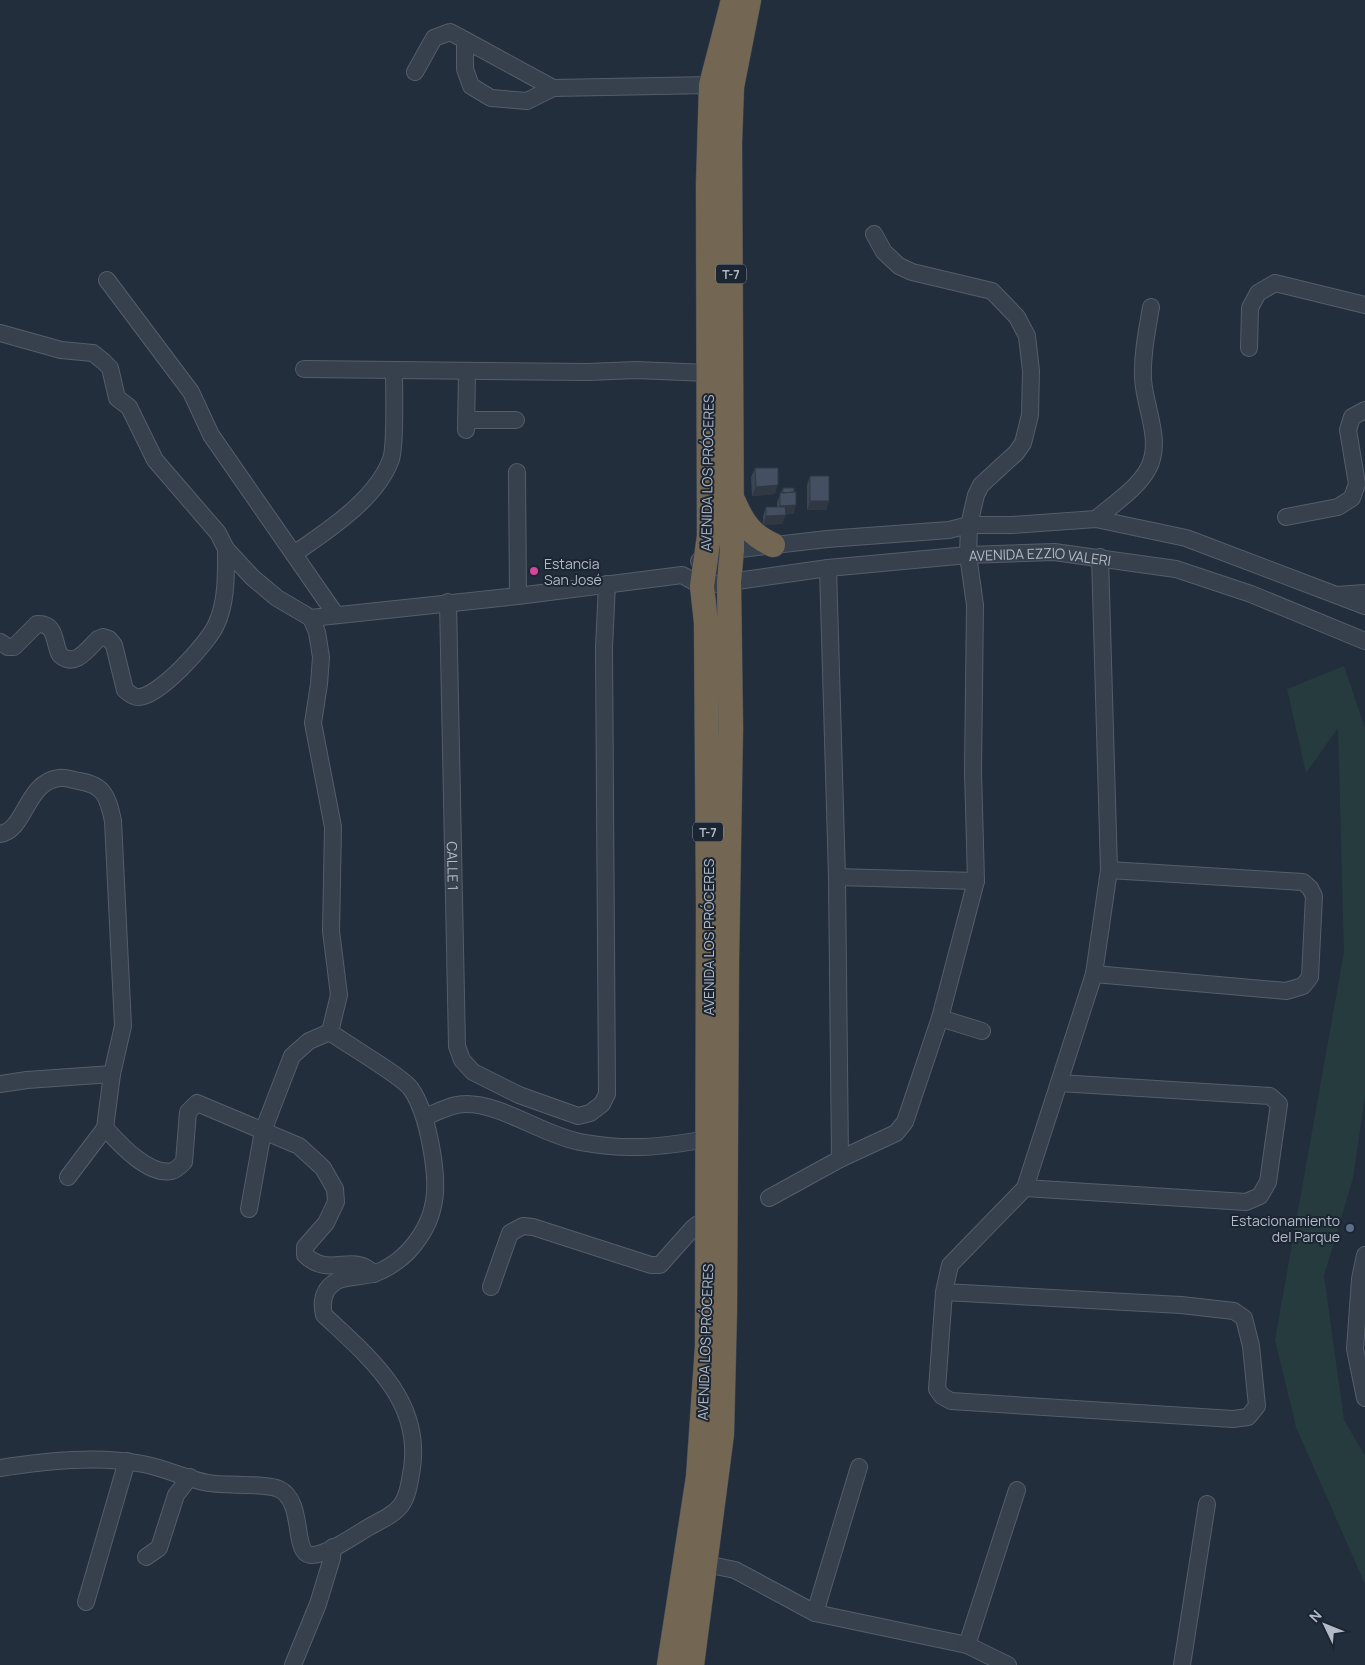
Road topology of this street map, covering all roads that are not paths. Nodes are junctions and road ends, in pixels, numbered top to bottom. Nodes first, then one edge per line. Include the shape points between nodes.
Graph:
1 (733, 0) edge
2 (749, 0) edge
3 (466, 40) junction
4 (415, 72) dead end
5 (711, 85) junction
6 (553, 88) junction
7 (874, 234) dead end
8 (107, 280) dead end
9 (1365, 306) edge
10 (1150, 307) dead end
11 (0, 333) edge
12 (1248, 348) dead end
13 (304, 369) dead end
14 (394, 371) junction
15 (467, 371) junction
16 (708, 373) junction
17 (1365, 410) edge
18 (516, 420) dead end
19 (518, 472) dead end
20 (731, 496) junction
21 (1286, 517) dead end
22 (1096, 519) junction
23 (969, 525) junction
24 (772, 546) junction
25 (226, 549) junction
26 (732, 550) junction
27 (294, 554) junction
28 (706, 554) junction
29 (968, 555) junction
30 (1100, 557) junction
31 (828, 568) junction
32 (692, 580) junction
33 (729, 582) junction
34 (607, 584) junction
35 (1365, 593) edge
36 (1332, 595) junction
37 (518, 596) junction
38 (448, 602) junction
39 (1365, 606) edge
40 (336, 615) junction
41 (311, 618) junction
42 (1365, 641) edge
43 (0, 642) edge
44 (0, 834) edge
45 (1109, 870) junction
46 (837, 877) junction
47 (976, 881) junction
48 (1094, 974) junction
49 (940, 1018) junction
50 (982, 1031) dead end
51 (330, 1032) junction
52 (112, 1074) junction
53 (1058, 1083) junction
54 (0, 1084) edge
55 (425, 1117) junction
56 (105, 1128) junction
57 (263, 1131) junction
58 (708, 1139) junction
59 (840, 1159) junction
60 (68, 1177) dead end
61 (1025, 1188) junction
62 (769, 1198) dead end
63 (250, 1209) dead end
64 (708, 1222) junction
65 (1365, 1254) edge
66 (374, 1274) junction
67 (491, 1287) dead end
68 (944, 1292) junction
69 (1365, 1398) edge
70 (127, 1461) junction
71 (859, 1467) dead end
72 (0, 1468) edge
73 (190, 1477) junction
74 (1017, 1490) dead end
75 (1207, 1504) dead end
76 (333, 1547) junction
77 (146, 1557) dead end
78 (706, 1564) junction
79 (86, 1602) dead end
80 (815, 1613) junction
81 (967, 1645) junction
82 (293, 1665) edge
83 (669, 1665) edge
84 (692, 1665) edge
85 (1008, 1665) edge
86 (1182, 1665) edge

1 - 5 highway, AVENIDA LOS PRÓCERES / T-7
2 - 20 highway, AVENIDA LOS PRÓCERES / T-7 via 732,87
3 - 4 street via 450,32 434,38
3 - 6 street
3 - 6 street via 465,69 471,86 491,98 527,101
5 - 6 street
5 - 16 highway, AVENIDA LOS PRÓCERES / T-7
7 - 23 street via 884,252 899,266 992,291 1017,317 1028,336 1030,415 1024,443 981,485
8 - 27 street via 191,392 211,435
9 - 12 street via 1275,283 1258,293 1250,308
10 - 22 street via 1143,380 1155,444 1153,458 1147,471
11 - 25 street via 61,350 93,353 103,361 110,368 117,398 129,407 155,460 218,533
13 - 14 street
14 - 15 street
14 - 27 street via 392,458 384,473 365,498 334,527
15 - 16 street
15 - 18 street via 466,425
16 - 28 highway, AVENIDA LOS PRÓCERES / T-7 via 709,536
17 - 21 street via 1352,418 1348,430 1357,484 1352,498 1338,508
19 - 37 street
20 - 24 highway via 745,526
20 - 26 highway, AVENIDA LOS PRÓCERES / T-7
22 - 23 street
22 - 36 street via 1186,538
23 - 24 street via 949,530
23 - 29 street
24 - 26 street
25 - 41 street via 277,598
25 - 43 street via 222,608 216,626 189,662 147,695 139,697 125,690 114,645 109,639 103,637 75,660 69,661 60,655 52,630 44,624 37,624 14,647
26 - 28 street
26 - 33 highway, AVENIDA LOS PRÓCERES / T-7
27 - 40 street
28 - 32 highway, AVENIDA LOS PRÓCERES / T-7
29 - 30 street, AVENIDA EZZIO VALERI via 1054,552
29 - 31 street, AVENIDA EZZIO VALERI
29 - 47 street via 975,605 973,771
30 - 42 street, AVENIDA EZZIO VALERI via 1176,569 1251,594
30 - 45 street
31 - 33 street, AVENIDA EZZIO VALERI
31 - 46 street
32 - 33 street, AVENIDA EZZIO VALERI
32 - 34 street, AVENIDA EZZIO VALERI
32 - 58 highway, AVENIDA LOS PRÓCERES / T-7 via 706,623
33 - 78 highway, AVENIDA LOS PRÓCERES / T-7 via 731,728 725,1310 722,1434
34 - 37 street, AVENIDA EZZIO VALERI
34 - 38 street, CALLE 1 via 604,657 607,1094 602,1104 590,1113 578,1116 519,1095 473,1072 462,1060 457,1046
35 - 36 street
36 - 39 street
37 - 38 street, AVENIDA EZZIO VALERI
38 - 40 street, AVENIDA EZZIO VALERI
40 - 41 street, AVENIDA EZZIO VALERI
41 - 51 street via 321,657 312,723 333,827 332,931 339,995
44 - 52 street via 6,833 18,820 43,783 60,778 83,782 97,787 107,797 113,821 123,1026
45 - 48 street
45 - 48 street via 1303,882 1314,896 1310,977 1303,986 1286,991
46 - 47 street
46 - 59 street
47 - 49 street
48 - 53 street
49 - 50 street
49 - 59 street via 902,1129
51 - 55 street via 410,1087
51 - 57 street via 309,1041 292,1056
52 - 54 street
52 - 56 street
53 - 61 street
53 - 61 street via 1270,1096 1279,1104 1268,1182 1260,1196 1246,1202
55 - 58 street via 471,1104 500,1112 556,1136 602,1146 640,1149
55 - 66 street via 430,1143 433,1206 423,1231 411,1248 396,1262
56 - 57 street via 127,1151 160,1171 173,1171 184,1162 188,1112 197,1103
56 - 60 street
57 - 63 street
57 - 66 street via 299,1146 323,1168 335,1189 336,1202 326,1223 305,1247 305,1256 317,1265 361,1264
58 - 64 highway, AVENIDA LOS PRÓCERES / T-7
59 - 62 street
61 - 68 street via 950,1265
64 - 67 street via 692,1229 660,1265 523,1226 510,1233
64 - 83 highway, AVENIDA LOS PRÓCERES / T-7 via 707,1346 698,1476
65 - 69 street via 1355,1349
66 - 76 street via 336,1281 325,1292 322,1304 324,1315 384,1375 406,1410 414,1451 410,1485 406,1499 396,1512
68 - 68 street via 937,1389 951,1401 1232,1419 1248,1417 1257,1406 1251,1346 1244,1318 1234,1311 1181,1304
70 - 72 street via 90,1459
70 - 73 street
70 - 79 street
71 - 80 street
73 - 76 street via 207,1483 278,1489 288,1495 294,1506 304,1553 316,1554
73 - 77 street via 176,1495 159,1548
74 - 81 street
75 - 86 street
76 - 82 street via 318,1604
78 - 80 street via 735,1570
78 - 84 highway, AVENIDA LOS PRÓCERES / T-7
80 - 81 street
81 - 85 street

